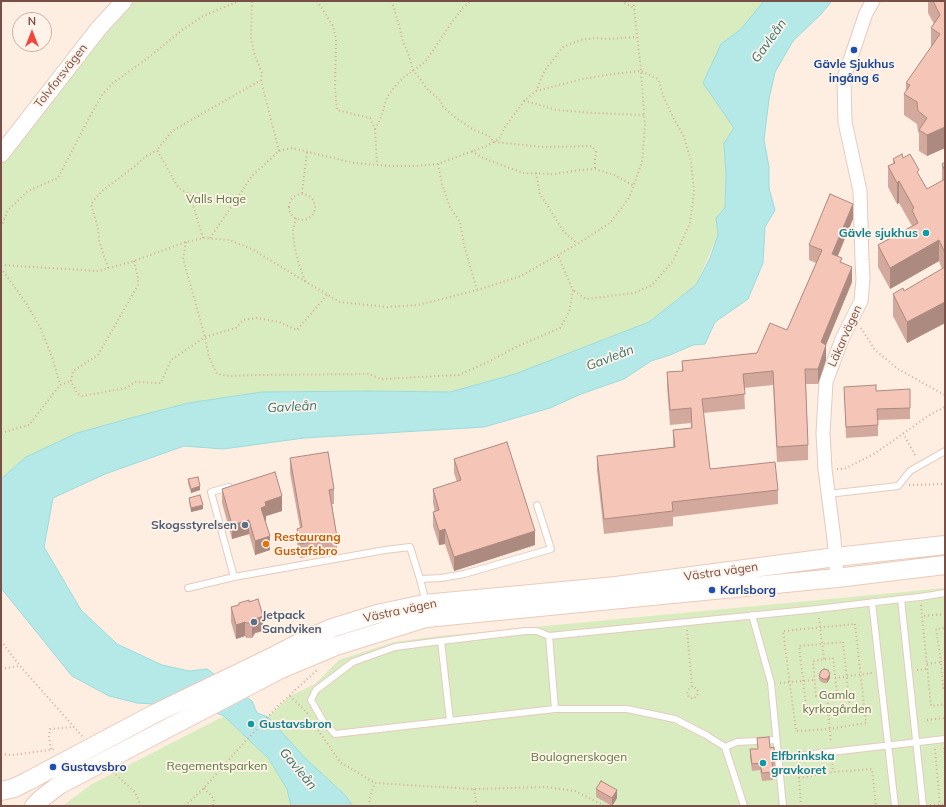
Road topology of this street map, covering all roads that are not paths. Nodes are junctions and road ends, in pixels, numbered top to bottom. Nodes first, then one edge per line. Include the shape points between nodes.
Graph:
1 (124, 1) edge
2 (873, 1) edge
3 (1, 154) edge
4 (945, 451) edge
5 (232, 486) edge
6 (828, 494) junction
7 (537, 505) dead end
8 (945, 545) edge
9 (836, 557) junction
10 (945, 565) edge
11 (234, 577) junction
12 (838, 578) junction
13 (420, 579) junction
14 (188, 588) dead end
15 (945, 593) edge
16 (901, 598) junction
17 (872, 602) junction
18 (425, 611) junction
19 (752, 615) junction
20 (549, 636) junction
21 (441, 641) junction
22 (278, 662) junction
23 (555, 709) junction
24 (450, 721) junction
25 (945, 739) edge
26 (776, 740) junction
27 (916, 742) junction
28 (725, 746) junction
29 (888, 746) junction
30 (778, 758) junction
31 (1, 790) edge
32 (34, 806) edge
33 (744, 806) edge
34 (783, 806) edge
35 (895, 806) edge
36 (923, 806) edge

1 - 3 street, Tolvforsvägen via 99,28
2 - 6 street, Läkarvägen via 866,13 844,78 844,122 860,190 863,279 861,301 842,339 826,382 823,434
4 - 6 lane via 910,471 898,486
5 - 11 lane via 211,492
6 - 9 street, Läkarvägen
7 - 13 lane via 552,549 464,574
8 - 9 main road, Västra vägen
9 - 12 street
9 - 18 main road, Västra vägen
10 - 12 main road, Västra vägen
11 - 13 lane via 410,547
11 - 14 lane
12 - 18 main road, Västra vägen
13 - 18 lane
15 - 16 lane
16 - 17 lane
16 - 27 lane
17 - 19 lane
17 - 29 lane
18 - 22 main road, Västra vägen via 336,646
19 - 20 lane
19 - 26 lane via 771,683
20 - 21 lane via 537,631 525,631
20 - 23 lane
21 - 24 lane
21 - 24 lane via 394,647 353,662 316,690 311,700 323,721 335,734
22 - 31 main road, Västra vägen via 154,714 14,788
22 - 32 main road, Västra vägen via 166,729 59,785
23 - 24 lane
23 - 28 lane via 627,709 675,719
25 - 27 lane
26 - 28 lane via 737,742
26 - 30 lane
27 - 29 lane
27 - 36 lane
28 - 33 lane
29 - 30 lane
29 - 35 lane
30 - 34 lane

